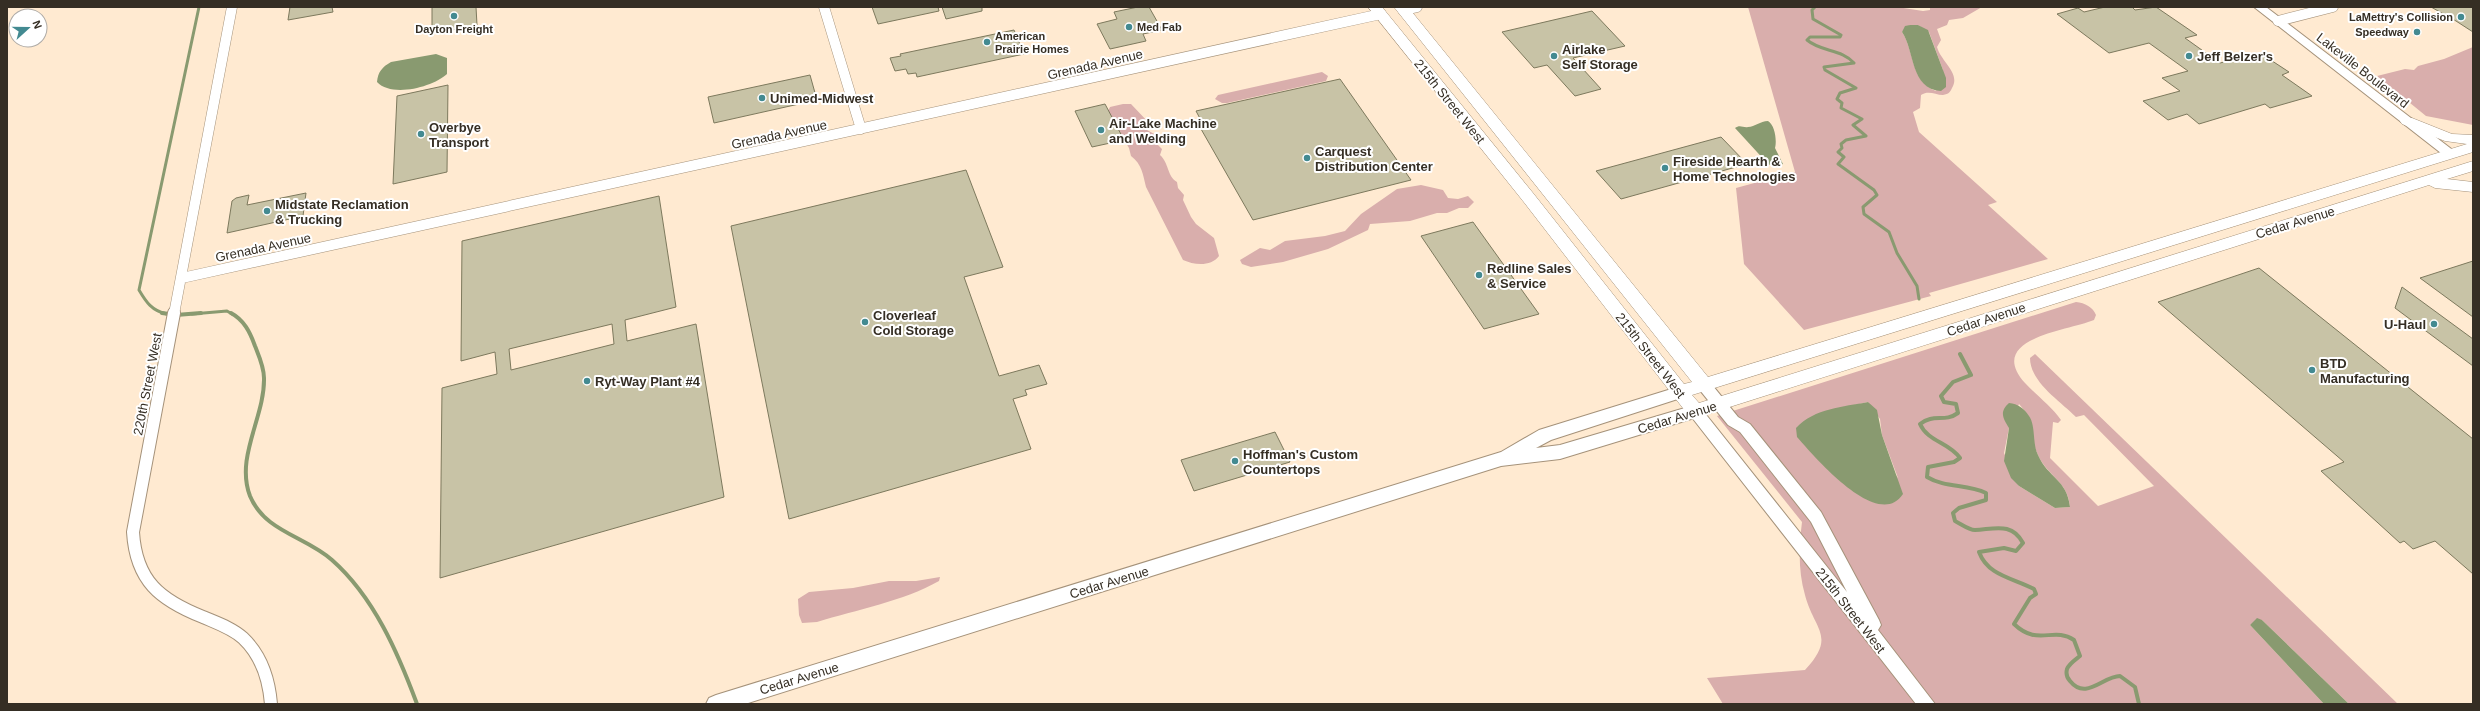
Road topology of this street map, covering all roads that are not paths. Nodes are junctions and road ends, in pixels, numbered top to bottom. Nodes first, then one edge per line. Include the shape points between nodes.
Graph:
1 (232, 7) edge
2 (824, 7) edge
3 (1417, 7) edge
4 (2259, 7) edge
5 (2333, 7) edge
6 (1391, 9) edge
7 (2278, 21) junction
8 (1462, 83) junction
9 (2407, 121) junction
10 (861, 129) junction
11 (2473, 140) edge
12 (2473, 147) edge
13 (2450, 154) junction
14 (2471, 169) edge
15 (2415, 184) junction
16 (2473, 187) edge
17 (182, 278) junction
18 (1704, 385) junction
19 (1680, 392) junction
20 (1718, 404) junction
21 (1695, 412) junction
22 (1501, 460) junction
23 (1905, 678) junction
24 (271, 704) edge
25 (716, 704) edge
26 (1926, 704) edge

1 - 17 street, 220th Street West
2 - 10 street
3 - 6 street, Grenada Avenue
4 - 7 street, Lakeville Boulevard
5 - 7 street
6 - 8 main road, 215th Street West
6 - 8 main road via 1402,25 1445,72
6 - 10 street, Grenada Avenue
6 - 19 main road, 215th Street West via 1533,202
7 - 9 street, Lakeville Boulevard
8 - 18 main road, 215th Street West
9 - 11 main road via 2450,138
9 - 13 street, Lakeville Boulevard
10 - 17 street, Grenada Avenue
12 - 13 main road, Cedar Avenue
13 - 14 main road
13 - 18 main road, Cedar Avenue
14 - 15 main road, Cedar Avenue
15 - 16 main road via 2444,182
15 - 20 main road, Cedar Avenue
17 - 24 street, 220th Street West via 133,532 133,546 140,572 147,583 160,594 195,615 227,627 244,638 261,662
18 - 19 main road, Cedar Avenue
18 - 20 street
19 - 21 main road, 215th Street West
19 - 22 main road, Cedar Avenue via 1545,435
20 - 21 main road, Cedar Avenue
20 - 23 street via 1733,421 1745,428 1809,506 1860,603
21 - 22 main road, Cedar Avenue via 1560,452
21 - 23 street, 215th Street West
22 - 25 main road, Cedar Avenue
23 - 26 street, 215th Street West

